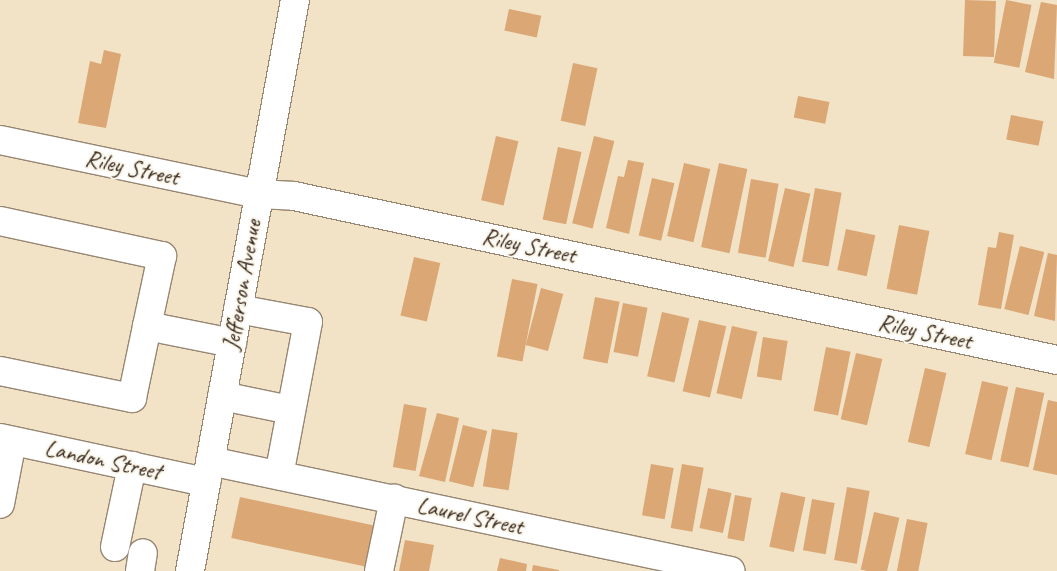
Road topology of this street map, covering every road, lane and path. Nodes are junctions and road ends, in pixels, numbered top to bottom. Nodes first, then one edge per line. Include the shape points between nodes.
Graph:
1 (295, 0) edge
2 (0, 140) edge
3 (258, 194) junction
4 (0, 221) edge
5 (238, 309) junction
6 (147, 326) junction
7 (232, 343) junction
8 (1057, 360) edge
9 (0, 371) edge
10 (222, 396) junction
11 (290, 410) junction
12 (6, 439) edge
13 (132, 466) junction
14 (208, 471) junction
15 (279, 475) junction
16 (394, 500) junction
17 (0, 504) edge
18 (115, 547) dead end
19 (196, 570) edge
20 (379, 571) edge
21 (731, 571) edge

1 - 3 street, Jefferson Avenue
2 - 3 street, Riley Street
3 - 5 street, Jefferson Avenue
3 - 8 street, Riley Street via 294,196
4 - 6 street via 162,256
5 - 7 street, Jefferson Avenue
5 - 11 street via 308,322
6 - 7 street
6 - 9 street via 132,398
7 - 10 street, Jefferson Avenue
10 - 11 street
10 - 14 street, Jefferson Avenue
11 - 15 street
12 - 13 street, Landon Street
12 - 17 street
13 - 14 street, Landon Street
13 - 18 street
14 - 15 street, Laurel Street
14 - 19 street, Jefferson Avenue
15 - 16 street, Laurel Street
16 - 20 street
16 - 21 street, Laurel Street

